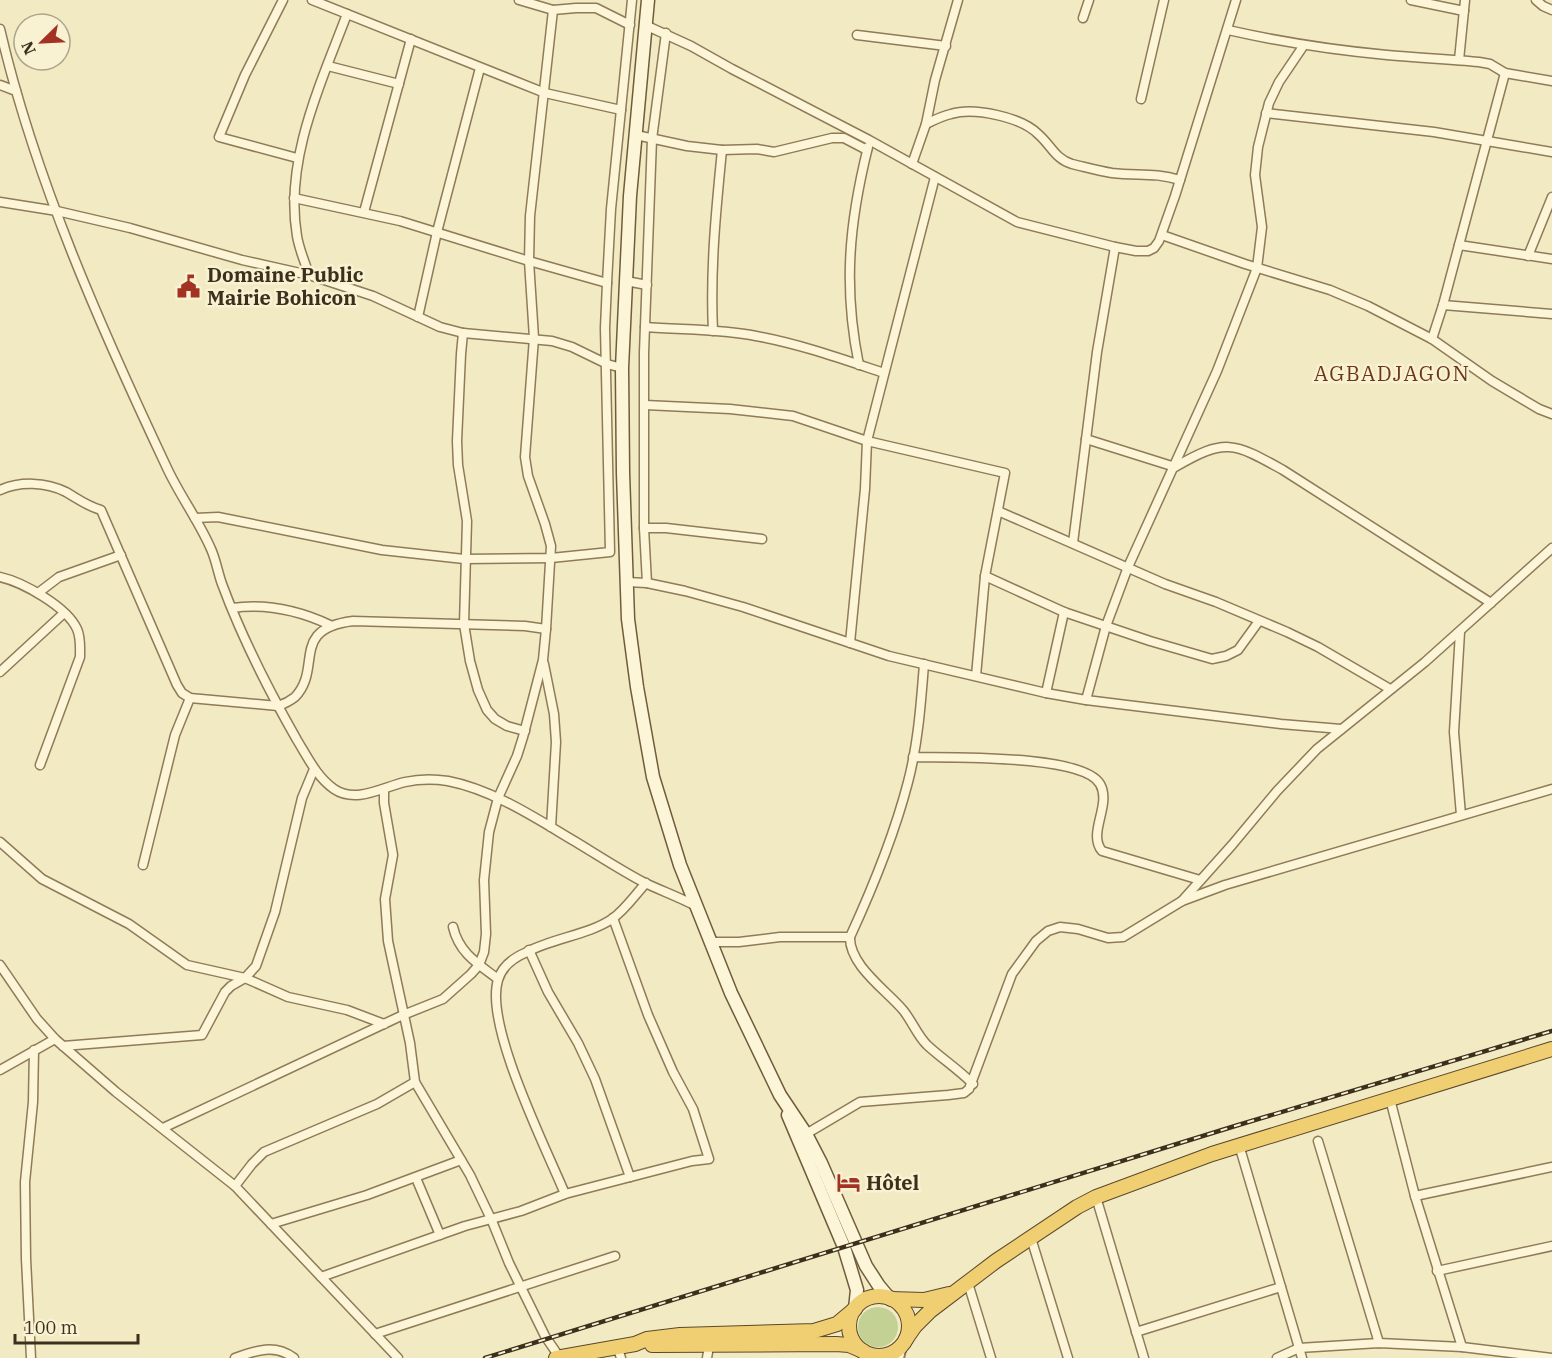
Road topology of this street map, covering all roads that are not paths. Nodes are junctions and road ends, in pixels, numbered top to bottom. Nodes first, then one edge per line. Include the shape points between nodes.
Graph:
1 (283, 0) edge
2 (312, 0) edge
3 (519, 0) edge
4 (632, 0) edge
5 (648, 0) edge
6 (958, 0) edge
7 (1089, 0) edge
8 (1164, 0) edge
9 (1236, 0) edge
10 (1411, 0) edge
11 (1465, 0) edge
12 (1536, 0) edge
13 (553, 10) junction
14 (1552, 10) edge
15 (1464, 11) junction
16 (347, 14) junction
17 (1083, 18) dead end
18 (630, 25) junction
19 (645, 25) junction
20 (0, 29) edge
21 (1228, 30) junction
22 (666, 33) junction
23 (857, 35) dead end
24 (411, 39) junction
25 (1304, 45) junction
26 (945, 46) junction
27 (1459, 60) junction
28 (328, 66) junction
29 (480, 68) junction
30 (1505, 73) junction
31 (1552, 81) edge
32 (399, 84) junction
33 (0, 85) edge
34 (16, 91) junction
35 (545, 93) junction
36 (1141, 99) dead end
37 (621, 110) junction
38 (1266, 113) junction
39 (926, 124) junction
40 (636, 135) junction
41 (652, 139) junction
42 (870, 140) junction
43 (1486, 141) junction
44 (722, 150) junction
45 (867, 150) junction
46 (1552, 152) edge
47 (297, 158) junction
48 (912, 164) junction
49 (935, 177) junction
50 (1180, 180) junction
51 (1552, 197) edge
52 (294, 198) junction
53 (0, 202) edge
54 (57, 211) junction
55 (364, 212) junction
56 (437, 232) junction
57 (1162, 235) junction
58 (1459, 244) junction
59 (1115, 248) junction
60 (1528, 256) junction
61 (1552, 259) edge
62 (529, 261) junction
63 (1257, 268) junction
64 (309, 275) junction
65 (627, 281) junction
66 (607, 283) junction
67 (647, 285) junction
68 (1443, 305) junction
69 (1552, 314) edge
70 (418, 317) junction
71 (645, 327) junction
72 (713, 331) junction
73 (463, 333) junction
74 (534, 338) junction
75 (1432, 339) junction
76 (607, 364) junction
77 (859, 365) junction
78 (622, 368) junction
79 (884, 373) junction
80 (645, 405) junction
81 (1552, 414) edge
82 (1086, 439) junction
83 (867, 441) junction
84 (1174, 467) junction
85 (0, 490) edge
86 (998, 511) junction
87 (195, 518) junction
88 (644, 528) junction
89 (762, 539) dead end
90 (1073, 543) junction
91 (1552, 548) edge
92 (121, 555) junction
93 (551, 558) junction
94 (464, 560) junction
95 (1128, 567) junction
96 (985, 576) junction
97 (0, 577) edge
98 (626, 582) junction
99 (647, 583) junction
100 (38, 593) junction
101 (1491, 603) junction
102 (232, 608) junction
103 (1064, 612) junction
104 (64, 613) junction
105 (1259, 621) junction
106 (464, 624) junction
107 (330, 626) junction
108 (1106, 626) junction
109 (546, 629) junction
110 (1460, 632) junction
111 (850, 643) junction
112 (543, 660) junction
113 (924, 664) junction
114 (0, 672) edge
115 (975, 676) junction
116 (1390, 689) junction
117 (1046, 693) junction
118 (190, 698) junction
119 (1086, 700) junction
120 (278, 706) junction
121 (1341, 729) junction
122 (525, 731) junction
123 (913, 757) junction
124 (40, 765) dead end
125 (314, 769) junction
126 (384, 789) junction
127 (1552, 789) edge
128 (498, 798) junction
129 (1461, 815) junction
130 (551, 827) junction
131 (0, 842) edge
132 (143, 865) dead end
133 (1200, 880) junction
134 (646, 883) junction
135 (1182, 902) junction
136 (696, 906) junction
137 (613, 918) junction
138 (453, 927) dead end
139 (849, 937) junction
140 (709, 942) junction
141 (529, 950) junction
142 (0, 965) edge
143 (479, 965) junction
144 (245, 978) junction
145 (498, 979) junction
146 (403, 1015) junction
147 (384, 1024) junction
148 (55, 1039) junction
149 (63, 1046) junction
150 (1552, 1049) edge
151 (34, 1050) junction
152 (0, 1070) edge
153 (415, 1082) junction
154 (973, 1084) junction
155 (780, 1095) junction
156 (1390, 1099) junction
157 (162, 1128) junction
158 (806, 1134) junction
159 (1318, 1141) dead end
160 (1239, 1145) junction
161 (461, 1160) junction
162 (1552, 1167) edge
163 (630, 1177) junction
164 (416, 1178) junction
165 (235, 1186) junction
166 (565, 1194) junction
167 (1415, 1196) junction
168 (1096, 1197) junction
169 (490, 1218) junction
170 (271, 1224) junction
171 (440, 1235) junction
172 (1031, 1238) junction
173 (1552, 1246) edge
174 (615, 1256) dead end
175 (1437, 1270) junction
176 (321, 1277) junction
177 (968, 1283) junction
178 (522, 1287) junction
179 (1281, 1287) junction
180 (954, 1293) junction
181 (890, 1299) junction
182 (855, 1309) junction
183 (1136, 1332) junction
184 (375, 1334) junction
185 (1379, 1343) junction
186 (635, 1344) junction
187 (1462, 1347) junction
188 (902, 1348) edge
189 (1299, 1348) junction
190 (619, 1352) edge
191 (708, 1352) edge
192 (868, 1354) edge
193 (31, 1358) edge
194 (236, 1358) edge
195 (294, 1358) edge
196 (398, 1358) edge
197 (558, 1358) edge
198 (991, 1358) edge
199 (1068, 1358) edge
200 (1144, 1358) edge
201 (1278, 1358) edge
202 (1302, 1358) edge
203 (1552, 1358) edge

1 - 47 street via 219,137
2 - 16 street
3 - 13 street
4 - 18 street
5 - 19 main road
6 - 26 street
7 - 17 street
8 - 36 street
9 - 21 street
10 - 15 street
11 - 15 street
12 - 14 street
13 - 18 street via 596,8
13 - 35 street
15 - 27 street
16 - 24 street
16 - 28 street
18 - 37 street
19 - 22 street
19 - 40 main road
20 - 34 street
21 - 25 street
21 - 50 street
22 - 41 street
22 - 42 street
23 - 26 street
24 - 29 street
24 - 32 street
25 - 27 street
25 - 38 street via 1279,82
26 - 39 street
27 - 30 street via 1490,64
28 - 32 street
28 - 47 street
29 - 35 street
29 - 56 street
30 - 31 street
30 - 43 street
32 - 55 street
33 - 34 street
34 - 54 street
35 - 37 street
35 - 62 street via 535,158
37 - 66 street
38 - 43 street
38 - 63 street via 1255,175 1262,227
39 - 48 street
39 - 50 street via 962,112 993,115 1033,130 1064,161 1113,173 1150,173
40 - 41 street
40 - 65 main road
41 - 44 street
41 - 67 street
42 - 45 street
42 - 48 street
43 - 46 street
43 - 58 street
44 - 45 street via 781,152 838,138
44 - 72 street via 714,232
45 - 77 street via 853,222 849,278
47 - 52 street
48 - 49 street
49 - 59 street via 1017,222
49 - 79 street
50 - 57 street
51 - 60 street
52 - 55 street
52 - 64 street via 297,238
53 - 54 street
54 - 64 street
54 - 87 street via 108,338 167,468
55 - 56 street
56 - 62 street
56 - 70 street
57 - 59 street via 1148,251
57 - 63 street
58 - 60 street
58 - 68 street
59 - 82 street
60 - 61 street
62 - 66 street
62 - 74 street
63 - 75 street via 1340,294
63 - 84 street
64 - 70 street via 365,293
65 - 67 street
65 - 78 main road
66 - 76 street
67 - 71 street
68 - 69 street
68 - 75 street
70 - 73 street
71 - 72 street
71 - 80 street
72 - 77 street via 755,336
73 - 74 street
73 - 94 street via 457,441 467,521
74 - 76 street via 572,346
74 - 93 street via 525,457 549,535
75 - 81 street via 1492,381
76 - 78 street
76 - 93 street via 610,552
77 - 79 street
78 - 98 main road
79 - 83 street
80 - 83 street via 775,413
80 - 88 street
82 - 84 street
82 - 90 street
83 - 86 street via 1005,473
83 - 111 street
84 - 95 street
84 - 101 street via 1212,448 1231,446 1254,454
85 - 92 street via 21,483 37,484 66,492 101,510
86 - 90 street
86 - 96 street
87 - 94 street via 218,517 382,550
87 - 102 street via 213,552
88 - 89 street
88 - 99 street
90 - 95 street
91 - 101 street
92 - 100 street via 59,577
92 - 118 street via 177,685
93 - 94 street
93 - 109 street
94 - 106 street
95 - 105 street
95 - 108 street
96 - 103 street
96 - 115 street
97 - 100 street
98 - 99 street
98 - 136 main road via 637,687 653,777
99 - 111 street via 735,604
100 - 104 street
101 - 110 street
102 - 107 street via 266,605 309,615
102 - 120 street
103 - 108 street
103 - 117 street
104 - 114 street
104 - 124 street via 78,630 80,657
105 - 108 street via 1238,650 1212,658
105 - 116 street via 1318,647
106 - 107 street via 353,621
106 - 109 street
106 - 122 street via 470,661 487,710 501,723
107 - 120 street via 314,641 300,690
108 - 119 street
109 - 112 street
110 - 116 street
110 - 129 street via 1454,732
111 - 113 street
112 - 122 street
112 - 130 street via 556,742
113 - 115 street
113 - 123 street
115 - 117 street
116 - 121 street
117 - 119 street
118 - 120 street
118 - 132 street via 175,735
119 - 121 street
120 - 125 street
121 - 133 street via 1277,791
122 - 128 street
123 - 133 street via 1022,760 1087,772 1104,792 1097,839 1102,851
123 - 139 street via 884,857
125 - 126 street via 337,792 347,795
125 - 144 street via 302,798 275,912 256,966
126 - 128 street via 426,779 449,781
126 - 146 street via 393,855 385,900 386,925
127 - 129 street
128 - 130 street
128 - 143 street via 486,849 486,943
129 - 135 street via 1225,885
130 - 134 street
131 - 144 street via 42,879 129,924 187,965
133 - 135 street
134 - 136 street
134 - 137 street
135 - 154 street via 1123,936 1108,938 1060,927 1036,941 1012,974
136 - 140 main road
137 - 141 street
137 - 163 street via 648,1015 693,1109 709,1159
138 - 143 street via 460,947
139 - 140 street via 788,936
139 - 154 street via 855,958 904,1012 926,1044
140 - 155 main road
141 - 145 street via 507,965
141 - 163 street via 595,1079
142 - 148 street
143 - 145 street
143 - 146 street via 443,999
144 - 147 street via 288,997 347,1010
144 - 149 street via 225,992 202,1035
145 - 166 street via 497,1009 503,1043
146 - 147 street
146 - 153 street
147 - 157 street
148 - 149 street
148 - 151 street
149 - 157 street
150 - 156 highway
151 - 152 street
151 - 193 street via 25,1182
153 - 161 street
153 - 165 street via 377,1104 264,1152
154 - 158 street via 961,1094 860,1102
155 - 158 main road
155 - 182 main road via 844,1247 857,1290
156 - 160 highway
156 - 167 street
157 - 165 street
158 - 181 main road via 866,1266
159 - 185 street
160 - 168 highway
160 - 179 street
161 - 164 street
161 - 169 street
162 - 167 street
163 - 166 street
164 - 170 street
164 - 171 street
165 - 170 street
166 - 169 street
167 - 175 street
168 - 172 highway
168 - 183 street
169 - 171 street
169 - 178 street
170 - 176 street
171 - 176 street
172 - 177 highway
172 - 199 street
173 - 175 street
174 - 178 street
175 - 187 street
176 - 184 street
177 - 180 highway
177 - 198 street
178 - 184 street
178 - 197 street
179 - 183 street
179 - 189 street
180 - 181 highway via 924,1300
180 - 188 highway via 920,1320
181 - 182 highway via 871,1298
181 - 188 highway via 906,1313 909,1328
182 - 186 highway via 837,1324 814,1331 680,1335
182 - 192 highway via 850,1329 854,1342
183 - 200 street
184 - 196 street
185 - 187 street
185 - 189 street
186 - 190 highway
186 - 191 highway
187 - 203 street
188 - 192 highway via 887,1355
189 - 201 street
189 - 202 street
190 - 197 highway
191 - 192 highway via 836,1344
194 - 195 street via 264,1349 276,1349

